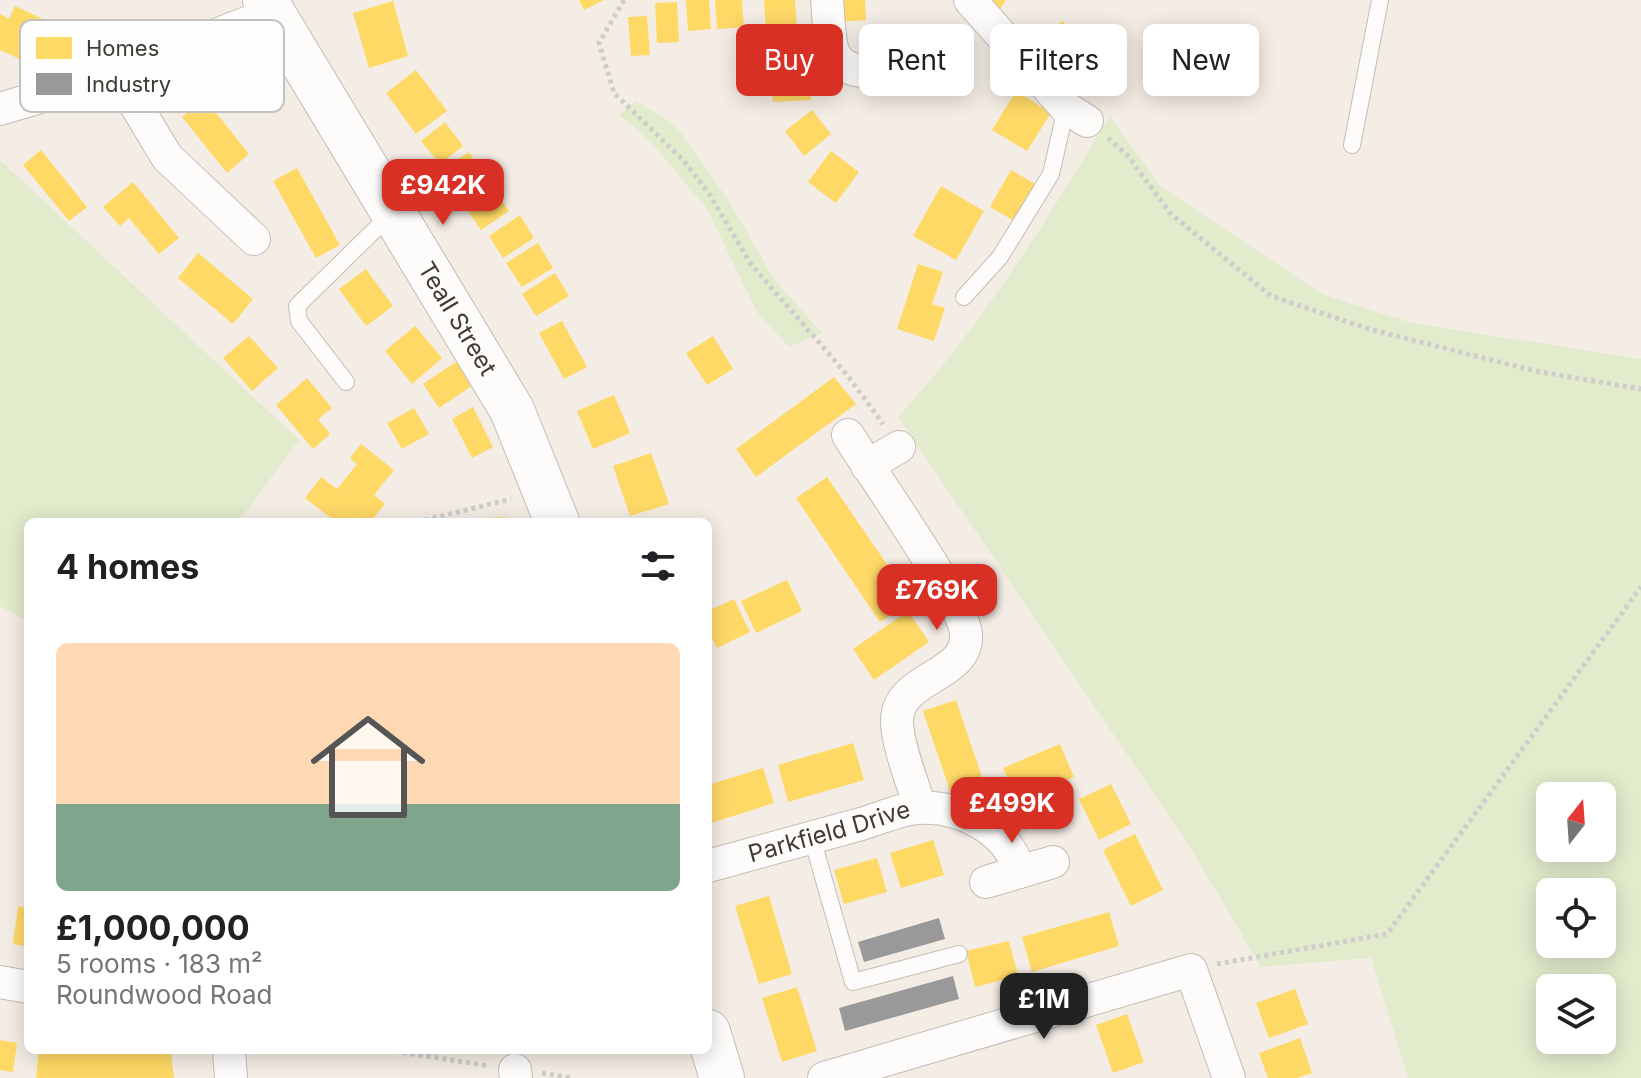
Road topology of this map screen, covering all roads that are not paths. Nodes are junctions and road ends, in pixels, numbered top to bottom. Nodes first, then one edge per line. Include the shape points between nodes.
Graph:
1 (827, 0) edge
2 (970, 0) edge
3 (1380, 0) edge
4 (269, 6) edge
5 (238, 20) edge
6 (284, 31) edge
7 (859, 73) edge
8 (20, 103) edge
9 (0, 109) edge
10 (140, 112) edge
11 (1077, 114) joint
12 (1352, 145) dead end
13 (394, 211) junction
14 (254, 239) dead end
15 (964, 297) dead end
16 (346, 382) dead end
17 (848, 435) dead end
18 (899, 447) road end
19 (867, 466) junction
20 (552, 506) edge
21 (920, 807) junction
22 (812, 838) junction
23 (1053, 862) dead end
24 (712, 865) edge
25 (1019, 872) junction
26 (986, 882) dead end
27 (959, 954) dead end
28 (0, 982) edge
29 (24, 986) edge
30 (712, 1045) edge
31 (229, 1054) edge
32 (231, 1078) edge
33 (722, 1078) edge
34 (824, 1078) edge
35 (1229, 1078) edge

1 - 7 street via 837,62
2 - 11 street
3 - 12 lane
4 - 5 street
6 - 13 street, Teall Street
8 - 9 street
10 - 14 street via 167,157
11 - 15 lane via 1051,174 1000,257
13 - 16 lane via 297,306 299,321
13 - 20 street, Teall Street via 512,410
17 - 19 street
18 - 19 street
19 - 21 street via 955,604 967,635 951,665 900,704 897,720
21 - 22 street, Parkfield Drive
21 - 25 street, Parkfield Drive via 961,815 991,830 1015,853
22 - 24 street, Parkfield Drive
22 - 27 lane via 853,982
23 - 25 street
25 - 26 street
28 - 29 street
30 - 33 street
31 - 32 street
34 - 35 street via 1031,1030 1191,970

